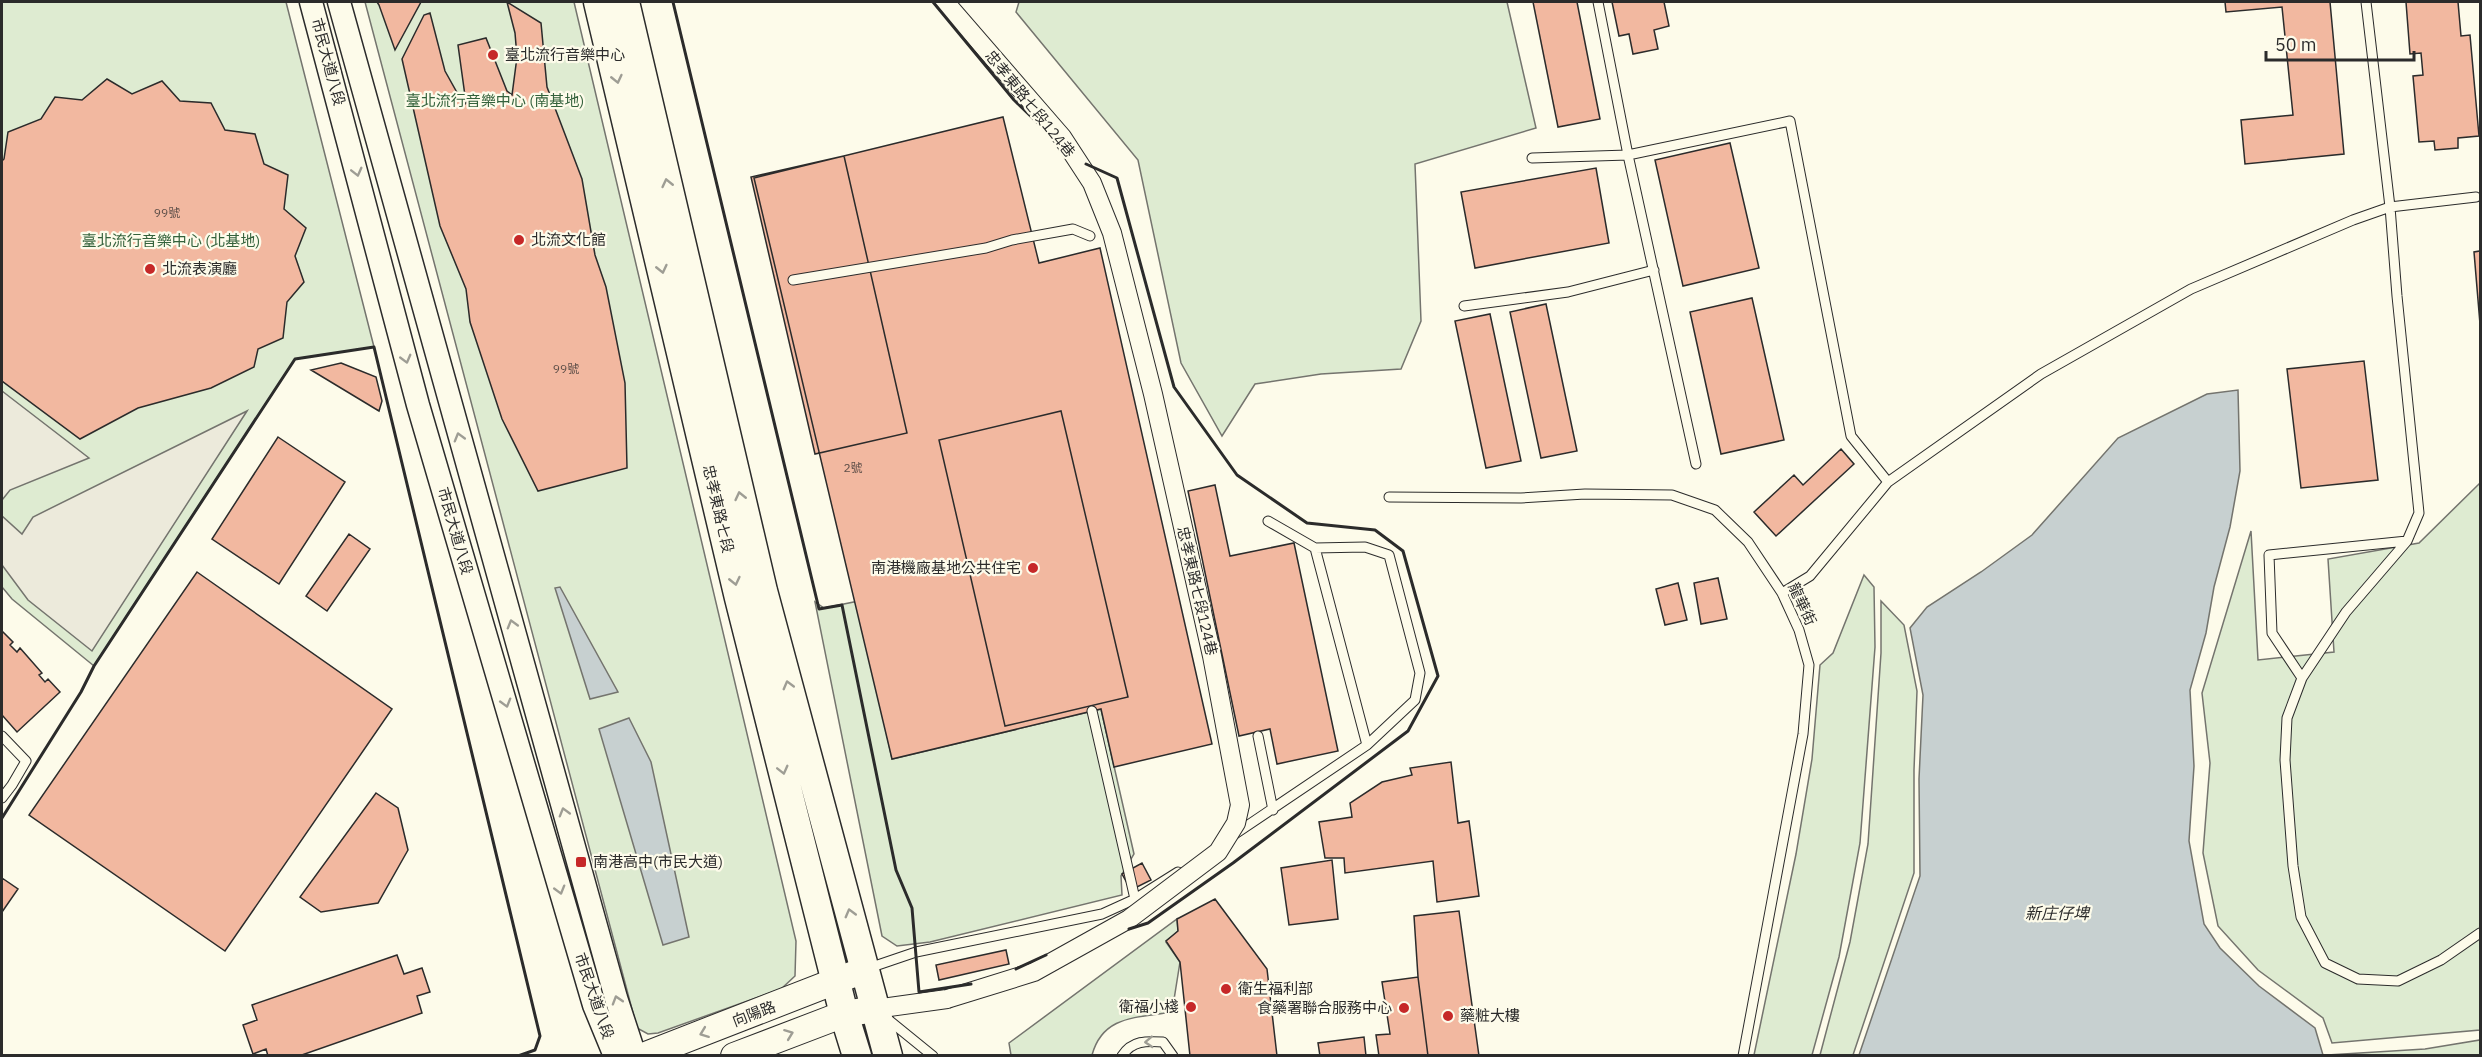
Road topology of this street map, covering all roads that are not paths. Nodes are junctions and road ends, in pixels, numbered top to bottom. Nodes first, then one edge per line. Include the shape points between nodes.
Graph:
1 (311, 2) edge
2 (339, 2) edge
3 (598, 2) edge
4 (625, 2) edge
5 (945, 2) edge
6 (1598, 2) edge
7 (2366, 2) edge
8 (1628, 155) junction
9 (1532, 158) dead end
10 (2476, 197) dead end
11 (2390, 207) junction
12 (1090, 236) dead end
13 (1654, 270) junction
14 (793, 280) dead end
15 (1464, 306) dead end
16 (1696, 464) dead end
17 (1888, 482) junction
18 (1389, 497) dead end
19 (1268, 521) dead end
20 (2407, 541) junction
21 (1315, 548) junction
22 (1782, 593) junction
23 (2302, 678) junction
24 (1092, 711) dead end
25 (2, 736) edge
26 (1258, 736) dead end
27 (1367, 745) junction
28 (2, 798) edge
29 (1273, 810) junction
30 (1136, 899) junction
31 (2481, 933) edge
32 (864, 970) junction
33 (836, 980) junction
34 (875, 1009) junction
35 (844, 1014) junction
36 (615, 1056) edge
37 (635, 1056) edge
38 (643, 1056) edge
39 (734, 1056) edge
40 (857, 1056) edge
41 (888, 1056) edge
42 (933, 1056) edge
43 (1122, 1056) edge
44 (1173, 1056) edge
45 (1743, 1056) edge

1 -> 36 street, 市民大道八段 via 418,405 594,1005
37 -> 2 street, 市民大道八段
3 -> 33 main road, 忠孝東路七段
32 -> 4 main road, 忠孝東路七段 via 763,591
5 - 34 street, 忠孝東路七段124巷, bridge via 1062,137 1092,183 1112,233 1212,656 1240,805 1236,823 1218,852 1129,919 1034,972 947,999
6 - 8 lane
7 - 11 lane
8 - 9 lane
8 - 13 lane
8 - 17 lane via 1790,121 1851,436
10 - 11 lane
11 - 17 lane via 2191,289 2041,374
11 - 20 lane via 2419,513
12 - 14 lane via 1073,229 986,248
13 - 15 lane via 1568,292
13 - 16 lane
17 - 22 lane via 1810,576
18 - 22 lane, 龍華街 via 1672,495 1715,510 1748,542
19 - 21 lane
20 - 23 lane via 2346,612
20 - 23 lane via 2269,555 2272,633
21 - 27 lane
21 - 27 lane via 1365,547 1389,555 1420,674 1415,700
22 - 45 lane, 龍華街 via 1809,665 1803,734
23 - 31 lane via 2287,718 2287,812 2301,917 2325,963 2358,979 2398,981 2441,960
24 - 30 lane
25 - 28 lane via 26,761
26 - 29 lane
27 - 29 lane
29 - 30 lane
30 - 32 lane via 1102,914 916,952
32 - 33 main road, 向陽路
32 - 34 main road, 忠孝東路七段
33 - 35 main road, 忠孝東路七段
33 -> 38 main road, 向陽路
34 - 35 main road, 向陽路
34 - 41 main road, 忠孝東路七段
34 - 42 lane
39 -> 35 main road, 向陽路
35 - 40 main road, 忠孝東路七段
44 -> 43 lane via 1163,1042 1143,1041 1126,1049

